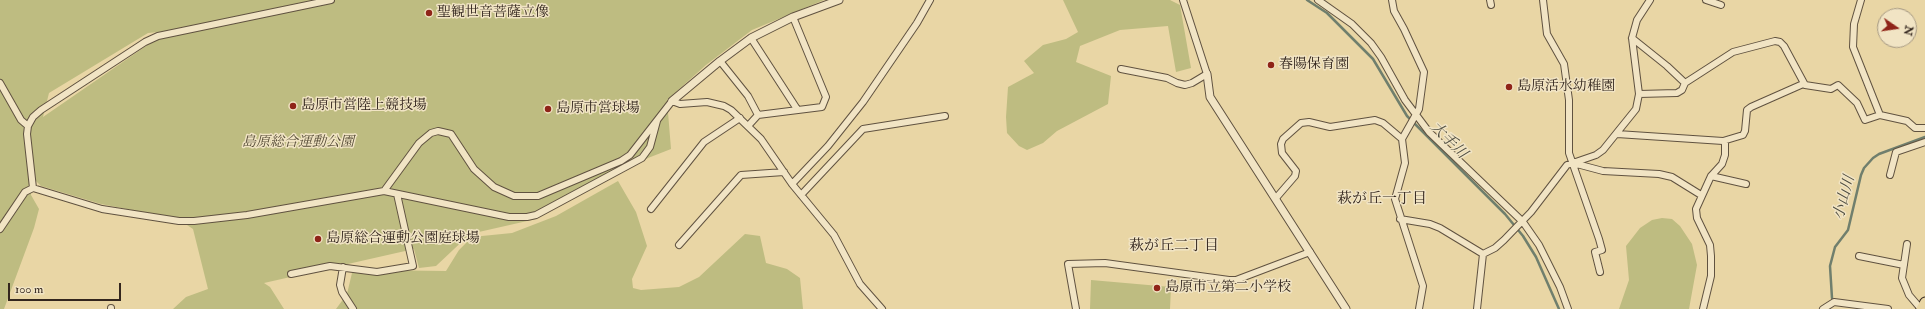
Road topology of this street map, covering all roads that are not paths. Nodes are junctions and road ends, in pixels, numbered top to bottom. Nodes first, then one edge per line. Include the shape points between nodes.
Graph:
1 (331, 0) edge
2 (840, 0) edge
3 (930, 0) edge
4 (1184, 0) edge
5 (1318, 0) edge
6 (1392, 0) edge
7 (1544, 0) edge
8 (1650, 0) edge
9 (1706, 0) edge
10 (1861, 0) edge
11 (1721, 5) dead end
12 (793, 17) junction
13 (751, 38) junction
14 (1632, 38) junction
15 (720, 61) junction
16 (1121, 69) dead end
17 (1207, 74) junction
18 (0, 83) edge
19 (1685, 83) junction
20 (1803, 84) junction
21 (1639, 94) junction
22 (672, 101) junction
23 (797, 109) junction
24 (758, 115) junction
25 (1880, 115) junction
26 (945, 116) dead end
27 (1415, 117) junction
28 (657, 118) junction
29 (740, 118) junction
30 (28, 126) junction
31 (748, 126) junction
32 (1925, 128) edge
33 (1617, 134) junction
34 (1402, 139) junction
35 (1725, 141) junction
36 (1925, 142) edge
37 (1571, 163) junction
38 (784, 172) junction
39 (1890, 175) dead end
40 (1711, 176) junction
41 (792, 184) junction
42 (1746, 184) dead end
43 (34, 188) junction
44 (384, 191) junction
45 (397, 194) junction
46 (802, 195) junction
47 (1702, 195) junction
48 (1276, 198) junction
49 (651, 208) dead end
50 (1400, 219) junction
51 (1522, 223) junction
52 (0, 229) edge
53 (1907, 244) dead end
54 (679, 245) dead end
55 (1310, 252) junction
56 (1483, 254) junction
57 (1859, 256) dead end
58 (1904, 265) junction
59 (343, 266) junction
60 (1600, 272) dead end
61 (291, 274) dead end
62 (1925, 302) edge
63 (353, 309) edge
64 (882, 309) edge
65 (1076, 309) edge
66 (1346, 309) edge
67 (1419, 309) edge
68 (1477, 309) edge
69 (1568, 309) edge
70 (1703, 309) edge
71 (1824, 309) edge
72 (1888, 309) edge
73 (1921, 309) edge

1 - 30 street via 158,36 41,110
2 - 12 street
3 - 41 street via 862,102 828,146
4 - 17 street
5 - 27 street via 1352,24 1371,43
6 - 27 street via 1394,11 1423,67 1421,102
7 - 37 street via 1547,34 1564,64 1569,100
8 - 14 street via 1637,20
9 - 11 street
10 - 25 street via 1854,24 1853,47
12 - 13 street
12 - 23 street via 826,97 822,106
13 - 15 street
13 - 23 street
14 - 19 street
14 - 21 street
15 - 22 street
15 - 24 street via 748,96
16 - 17 street via 1167,78 1185,85
17 - 48 street via 1210,97
18 - 30 street via 21,120
19 - 20 street via 1726,55 1775,41 1784,46
19 - 21 street via 1682,90 1677,93
20 - 25 street via 1828,89 1838,86 1857,103 1863,119 1869,120
20 - 35 street via 1751,107 1747,110 1743,135
21 - 33 street via 1636,109
22 - 28 street
22 - 29 street via 680,104 724,106
23 - 24 street
24 - 31 street
25 - 32 street via 1908,121 1915,128
26 - 46 street via 863,129
27 - 34 street
27 - 51 street
28 - 44 street via 638,147 621,161 538,196 514,196 494,187 474,169 451,134 438,131 431,133 419,143
28 - 45 street via 646,155 536,215 509,217
29 - 31 street
29 - 49 street via 704,142
30 - 43 street
31 - 38 street via 761,139
33 - 35 street
33 - 37 street via 1596,155
34 - 48 street via 1383,123 1375,120 1330,128 1309,122 1301,123 1281,144 1282,153 1296,171 1295,176
34 - 50 street via 1405,163 1395,199
35 - 40 street via 1722,164
36 - 39 street via 1896,152
37 - 47 street via 1603,171 1672,177
37 - 51 street
37 - 60 street via 1600,239 1602,250 1595,252
38 - 41 street
38 - 54 street via 741,175
40 - 42 street
40 - 47 street
41 - 46 street
43 - 44 street via 102,209 179,221 247,215
43 - 52 street via 25,192
44 - 45 street
45 - 59 street via 413,266 384,272
46 - 64 street via 834,235 860,284
47 - 70 street via 1695,213 1707,237 1711,256 1711,276
48 - 55 street
50 - 56 street via 1440,228
50 - 67 street via 1423,286
51 - 56 street via 1495,248
51 - 69 street via 1543,252
53 - 58 street
55 - 65 street via 1236,280 1105,263 1068,264
55 - 66 street
56 - 68 street
57 - 58 street
58 - 73 street via 1902,278 1909,295
59 - 61 street
59 - 63 street via 340,285
62 - 73 main road
71 - 72 street via 1834,302

